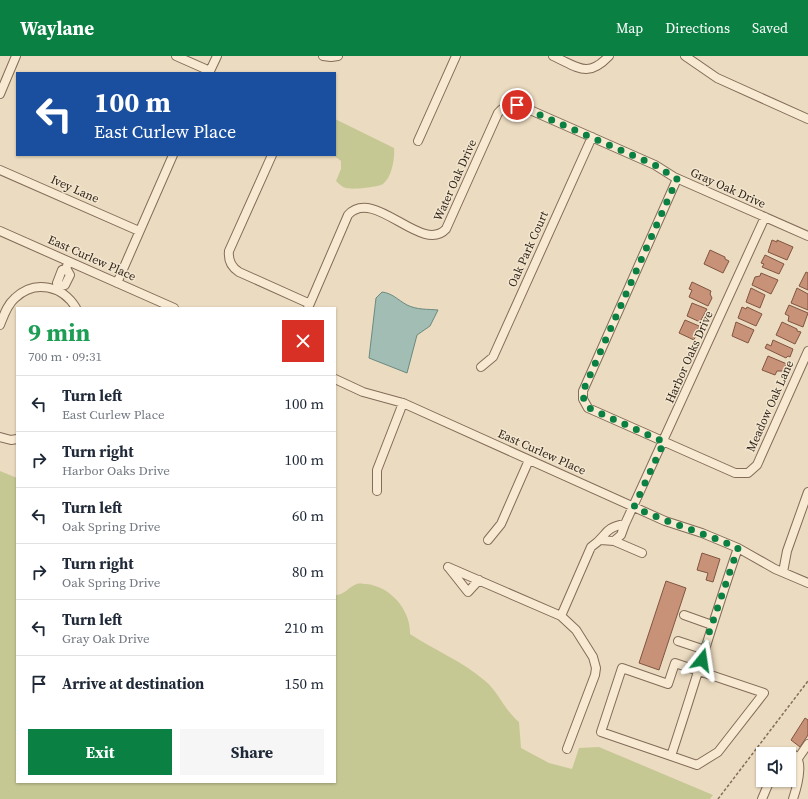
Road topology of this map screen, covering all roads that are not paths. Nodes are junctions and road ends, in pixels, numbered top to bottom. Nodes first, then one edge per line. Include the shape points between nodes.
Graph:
1 (16, 56) edge
2 (176, 56) edge
3 (217, 56) edge
4 (323, 56) edge
5 (338, 56) edge
6 (456, 56) edge
7 (553, 56) edge
8 (609, 56) edge
9 (685, 56) edge
10 (210, 72) edge
11 (0, 94) edge
12 (507, 106) joint
13 (808, 118) edge
14 (592, 137) junction
15 (418, 141) dead end
16 (173, 156) edge
17 (272, 156) edge
18 (0, 170) edge
19 (677, 179) junction
20 (765, 217) junction
21 (0, 231) edge
22 (139, 231) junction
23 (808, 236) edge
24 (68, 265) junction
25 (117, 283) junction
26 (59, 288) junction
27 (308, 306) edge
28 (75, 307) edge
29 (172, 307) edge
30 (0, 325) edge
31 (808, 351) edge
32 (481, 367) dead end
33 (336, 380) edge
34 (403, 404) junction
35 (0, 437) edge
36 (16, 439) edge
37 (664, 442) junction
38 (529, 460) junction
39 (377, 491) dead end
40 (808, 492) edge
41 (634, 507) junction
42 (625, 524) junction
43 (488, 540) dead end
44 (601, 540) junction
45 (614, 541) junction
46 (738, 548) junction
47 (642, 553) dead end
48 (783, 572) junction
49 (479, 580) dead end
50 (808, 584) edge
51 (561, 616) junction
52 (684, 616) dead end
53 (712, 625) junction
54 (678, 641) dead end
55 (705, 650) junction
56 (699, 671) junction
57 (808, 744) edge
58 (567, 750) dead end
59 (671, 756) junction
60 (796, 756) edge
61 (799, 757) junction
62 (805, 766) edge
63 (767, 787) edge
64 (762, 799) edge
65 (793, 799) edge

1 - 11 street
2 - 10 street
3 - 10 street
4 - 5 street
6 - 15 street
7 - 8 street via 589,70 601,65
9 - 13 street via 717,78
12 - 14 street, Gray Oak Drive via 521,106
12 - 27 street, Water Oak Drive via 496,116 446,229 431,236 369,207 356,208 348,215
14 - 19 street, Gray Oak Drive via 655,165
14 - 32 street, Oak Park Court via 493,358
16 - 22 street
17 - 27 street via 230,251 229,260 232,267 239,272
18 - 22 street, Ivey Lane
19 - 20 street, Gray Oak Drive
19 - 37 street, Meadow Oak Lane via 583,391 583,399 588,408
20 - 23 street, Gray Oak Drive
20 - 37 street, Harbor Oaks Drive
21 - 24 street, East Curlew Place
22 - 25 street
24 - 25 street, East Curlew Place
24 - 26 street via 57,279
25 - 29 street, East Curlew Place
26 - 28 street
26 - 30 street via 44,287 25,291 10,303
31 - 37 street, Meadow Oak Lane via 757,465 750,471 735,473
33 - 34 street, East Curlew Place
34 - 38 street, East Curlew Place
34 - 39 street via 377,470
35 - 36 street
37 - 41 street, Harbor Oaks Drive
38 - 41 street, East Curlew Place
38 - 43 street via 501,524
40 - 48 street via 787,551
41 - 42 street, Harbor Oaks Drive
41 - 46 street, East Curlew Place
42 - 44 street via 610,528
42 - 45 street, Harbor Oaks Drive via 621,535
44 - 45 street
44 - 51 street via 592,547
45 - 47 street
46 - 48 street, East Curlew Place
46 - 53 street
48 - 50 street, East Curlew Place
49 - 51 street
51 - 58 street via 576,630 593,657 596,668
52 - 53 street
53 - 55 street
54 - 55 street
55 - 56 street
56 - 59 street
56 - 59 street via 764,693 718,752 697,765
56 - 59 street via 676,662 668,684 622,668 600,732
57 - 61 street
60 - 61 street
61 - 62 street
62 - 65 street
63 - 64 street

